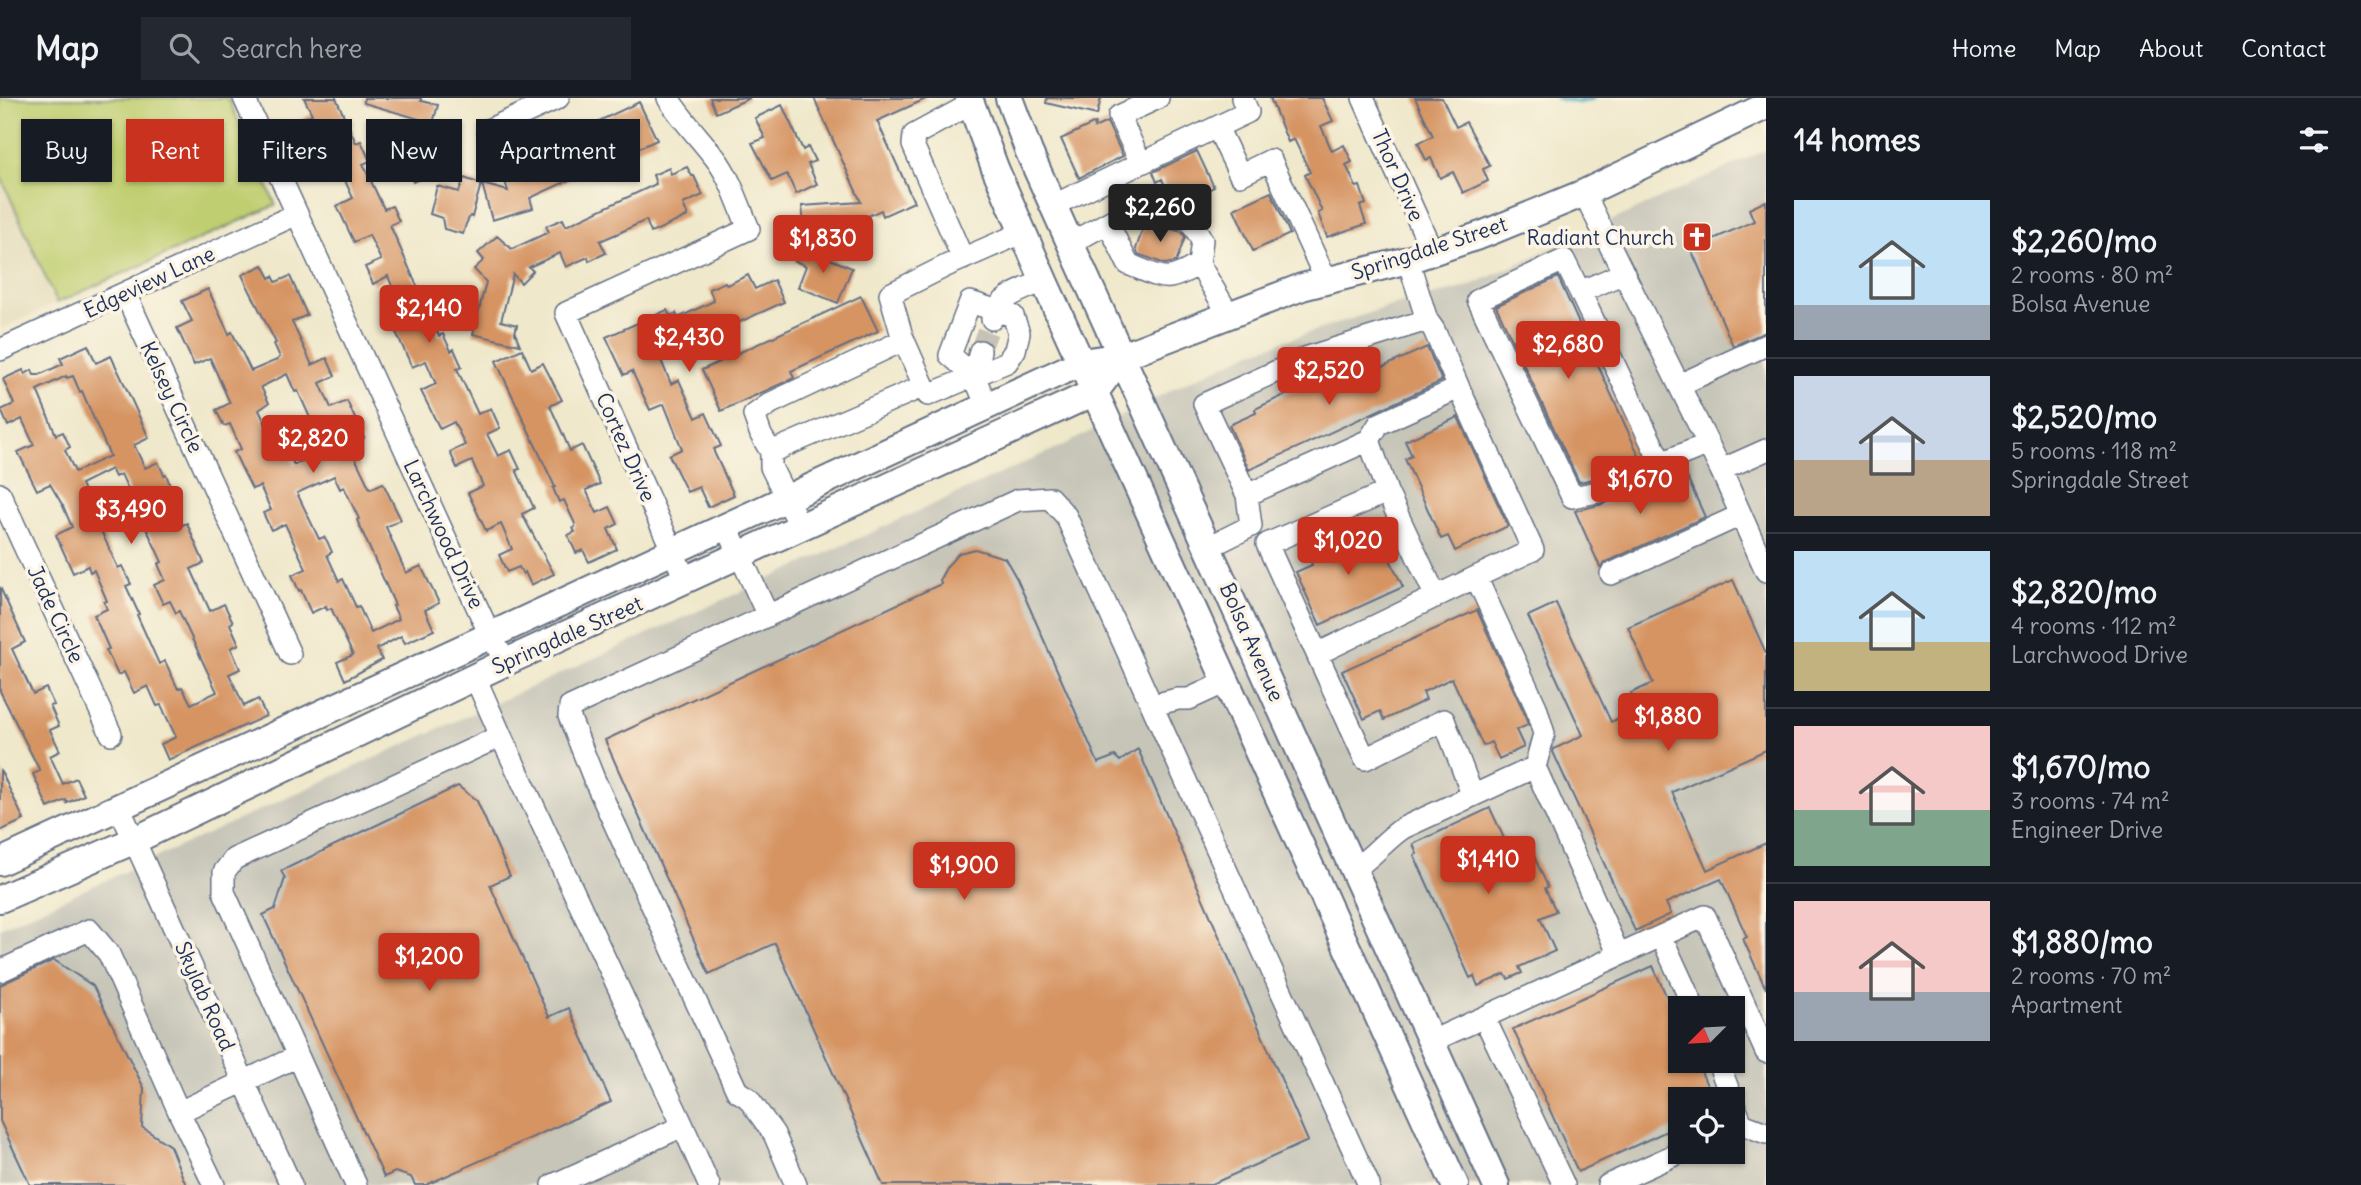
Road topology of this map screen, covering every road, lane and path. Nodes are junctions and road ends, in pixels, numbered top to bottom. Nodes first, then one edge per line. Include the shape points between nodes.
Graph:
1 (244, 98) edge
2 (558, 98) edge
3 (668, 98) edge
4 (1009, 98) edge
5 (1158, 98) edge
6 (1241, 98) edge
7 (1363, 98) edge
8 (970, 101) edge
9 (1766, 106) edge
10 (512, 119) edge
11 (1217, 127) junction
12 (1142, 163) junction
13 (1584, 193) junction
14 (1054, 205) junction
15 (297, 214) junction
16 (1108, 223) junction
17 (1024, 232) junction
18 (1071, 243) junction
19 (1420, 255) junction
20 (963, 259) junction
21 (1199, 264) junction
22 (1623, 273) junction
23 (1326, 280) junction
24 (1044, 281) junction
25 (1580, 292) junction
26 (125, 293) junction
27 (993, 315) junction
28 (1228, 315) junction
29 (1427, 320) junction
30 (904, 340) junction
31 (1766, 345) edge
32 (0, 350) edge
33 (980, 351) tunnel mouth
34 (1122, 356) junction
35 (1082, 362) junction
36 (974, 376) junction
37 (1679, 385) junction
38 (1459, 388) junction
39 (926, 391) junction
40 (1095, 392) junction
41 (987, 406) junction
42 (943, 427) junction
43 (1369, 440) junction
44 (1708, 444) junction
45 (1766, 450) edge
46 (771, 452) junction
47 (1661, 463) junction
48 (1721, 470) junction
49 (1387, 492) junction
50 (0, 494) edge
51 (1247, 495) junction
52 (787, 499) junction
53 (1741, 515) junction
54 (1251, 526) junction
55 (727, 527) junction
56 (801, 528) junction
57 (1267, 544) junction
58 (1209, 547) junction
59 (673, 552) junction
60 (740, 556) junction
61 (1766, 571) edge
62 (1611, 574) dead end
63 (1476, 577) junction
64 (686, 581) junction
65 (1436, 597) junction
66 (768, 616) junction
67 (490, 635) junction
68 (290, 654) dead end
69 (1317, 654) junction
70 (506, 662) junction
71 (475, 677) junction
72 (1226, 682) junction
73 (1157, 714) junction
74 (111, 734) dead end
75 (501, 736) junction
76 (1258, 750) junction
77 (1535, 767) junction
78 (1472, 794) junction
79 (119, 807) junction
80 (135, 840) junction
81 (0, 862) edge
82 (1355, 868) junction
83 (0, 899) edge
84 (1661, 936) junction
85 (1619, 955) junction
86 (0, 971) edge
87 (1689, 996) edge
88 (1484, 1017) junction
89 (1432, 1041) junction
90 (1766, 1052) edge
91 (298, 1056) junction
92 (244, 1080) junction
93 (179, 1112) junction
94 (683, 1126) junction
95 (1745, 1128) edge
96 (1766, 1133) edge
97 (1668, 1158) edge
98 (1621, 1182) edge
99 (214, 1185) edge
100 (291, 1185) edge
101 (356, 1185) edge
102 (553, 1185) edge
103 (709, 1185) edge
104 (796, 1185) edge
105 (1369, 1185) edge
106 (1455, 1185) edge
107 (1496, 1185) edge
108 (1564, 1185) edge

1 - 15 street, Larchwood Drive
2 - 10 street
3 - 59 street, Cortez Drive via 716,159 749,229 566,313
4 - 14 main road, Bolsa Avenue
5 - 12 street via 1119,116
6 - 11 street via 1248,112
7 - 19 street, Thor Drive
8 - 17 main road, Bolsa Avenue
8 - 20 street via 914,135 913,145
9 - 13 main road, Springdale Street
11 - 12 street
11 - 23 street via 1240,175 1271,160
12 - 14 street
13 - 19 main road, Springdale Street
13 - 22 street
14 - 18 main road, Bolsa Avenue
15 - 26 street, Edgeview Lane
15 - 67 street, Larchwood Drive
16 - 18 street
16 - 21 street via 1128,264 1175,278
16 - 21 street via 1138,206 1190,220 1202,240
17 - 20 street
17 - 24 main road, Bolsa Avenue
18 - 34 main road, Bolsa Avenue
19 - 23 main road, Springdale Street
19 - 29 street, Thor Drive
20 - 30 street via 890,294
21 - 28 street
22 - 25 street
22 - 37 street
23 - 28 main road, Springdale Street
24 - 27 street via 1007,296
24 - 35 main road, Bolsa Avenue
25 - 47 street
25 - 47 street via 1564,260 1478,300 1572,497 1598,492
26 - 32 street, Edgeview Lane
26 - 68 street, Kelsey Circle
27 - 36 street via 1013,316 1019,333 1015,350 1006,362
27 - 36 street via 970,302 950,355
28 - 34 main road, Springdale Street
29 - 38 street, Thor Drive
29 - 51 street via 1308,357 1204,404
30 - 39 street
30 - 46 street via 754,415
31 - 37 street
33 - 36 street
34 - 35 main road, Springdale Street
34 - 40 main road, Springdale Street
34 - 58 main road, Bolsa Avenue
35 - 40 main road, Bolsa Avenue
35 - 41 main road, Springdale Street
36 - 39 street
36 - 41 street
37 - 44 street
38 - 43 street via 1379,424
38 - 63 street, Thor Drive via 1533,550
39 - 42 street
39 - 46 street
40 - 56 main road, Springdale Street
40 - 72 main road, Bolsa Avenue
41 - 42 main road, Springdale Street
42 - 52 main road, Springdale Street
43 - 49 street
43 - 51 street
44 - 47 street
44 - 48 street
45 - 48 street
46 - 52 street via 771,467
48 - 53 street
49 - 57 street
49 - 65 street
50 - 74 street, Jade Circle
51 - 54 street
52 - 55 main road, Springdale Street
52 - 56 street
53 - 61 street
53 - 62 street
54 - 57 street
54 - 58 street
55 - 59 main road, Springdale Street
55 - 60 street
56 - 60 main road, Springdale Street
57 - 69 street
58 - 82 main road, Bolsa Avenue
59 - 64 street, Cortez Drive
59 - 67 main road, Springdale Street
60 - 64 main road, Springdale Street
60 - 66 street
63 - 65 street
63 - 77 street via 1536,707 1544,734
64 - 70 main road, Springdale Street
65 - 69 street
66 - 73 street via 1018,500 1050,498 1066,516
66 - 104 street via 570,707 569,716 713,1044 737,1091 748,1098 774,1134
67 - 70 street, Larchwood Drive
67 - 79 main road, Springdale Street
69 - 78 street via 1365,760 1444,720
70 - 71 main road, Springdale Street
71 - 75 street
71 - 80 main road, Springdale Street
72 - 73 street via 1189,699 1178,699
72 - 76 main road, Bolsa Avenue
73 - 105 street
75 - 91 street via 234,859 224,872 224,892
75 - 94 street
76 - 82 main road via 1273,755 1282,766 1323,859 1342,872
76 - 106 main road, Bolsa Avenue
77 - 78 street
77 - 85 street
78 - 82 street via 1403,828
79 - 80 street, Skylab Road
79 - 81 main road, Springdale Street
80 - 83 main road, Springdale Street
80 - 92 street, Skylab Road
82 - 89 main road, Bolsa Avenue
84 - 85 street
84 - 87 street
84 - 90 street via 1705,916
85 - 88 street
86 - 93 street via 89,930 109,954
88 - 89 street
88 - 108 street
89 - 107 main road, Bolsa Avenue
91 - 92 street
91 - 101 street
92 - 93 street
92 - 100 street, Skylab Road
93 - 99 street
94 - 102 street
94 - 103 street
95 - 96 street
97 - 98 street

